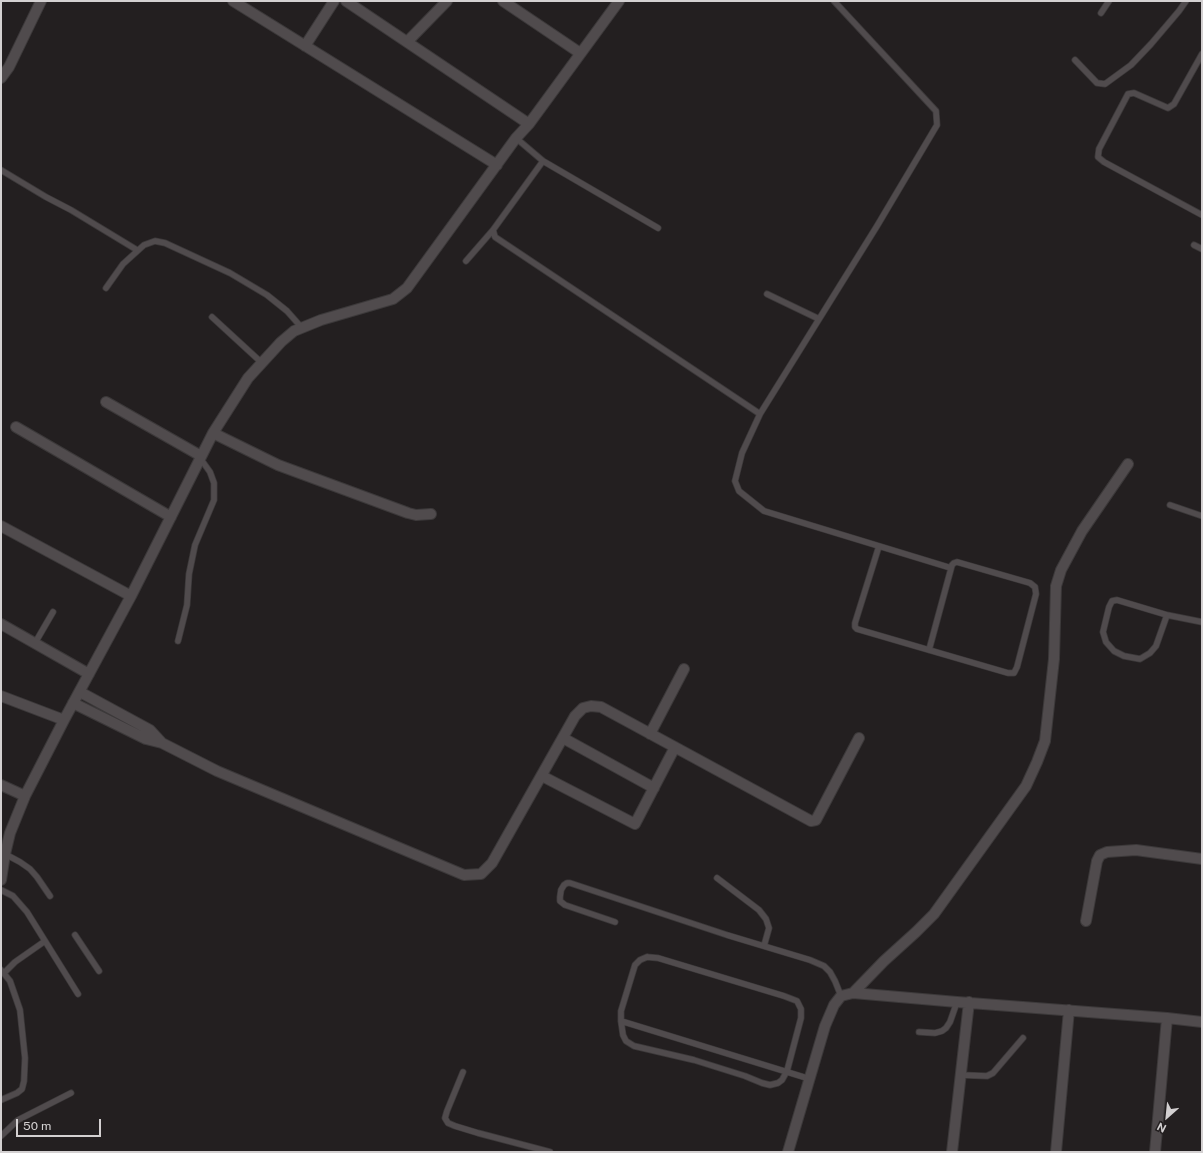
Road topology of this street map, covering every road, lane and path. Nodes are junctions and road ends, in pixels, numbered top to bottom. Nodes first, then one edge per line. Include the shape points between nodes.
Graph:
1 (41, 1) edge
2 (233, 1) edge
3 (334, 1) edge
4 (346, 1) edge
5 (447, 1) edge
6 (502, 1) edge
7 (619, 1) edge
8 (834, 1) edge
9 (1109, 1) edge
10 (1186, 1) edge
11 (1101, 13) dead end
12 (407, 42) junction
13 (305, 46) junction
14 (580, 53) junction
15 (1202, 54) edge
16 (1075, 60) dead end
17 (1, 78) edge
18 (529, 124) junction
19 (516, 138) junction
20 (543, 161) junction
21 (497, 165) junction
22 (1, 170) edge
23 (1202, 215) edge
24 (658, 228) dead end
25 (493, 230) junction
26 (1194, 245) dead end
27 (137, 250) junction
28 (1202, 250) edge
29 (466, 261) dead end
30 (106, 288) dead end
31 (767, 294) dead end
32 (212, 316) dead end
33 (819, 319) junction
34 (302, 328) junction
35 (262, 363) junction
36 (106, 402) dead end
37 (760, 414) junction
38 (16, 427) dead end
39 (213, 433) junction
40 (201, 457) junction
41 (1128, 464) dead end
42 (1170, 505) dead end
43 (431, 514) dead end
44 (1202, 516) edge
45 (171, 518) junction
46 (1, 526) edge
47 (879, 546) junction
48 (951, 568) junction
49 (131, 596) junction
50 (53, 612) dead end
51 (1167, 615) junction
52 (1202, 622) edge
53 (1, 624) edge
54 (178, 641) dead end
55 (35, 643) junction
56 (929, 650) junction
57 (684, 669) dead end
58 (90, 674) junction
59 (80, 692) junction
60 (1, 696) edge
61 (73, 703) junction
62 (64, 720) junction
63 (650, 734) junction
64 (563, 738) junction
65 (858, 738) dead end
66 (162, 742) junction
67 (675, 748) junction
68 (542, 776) junction
69 (1, 785) edge
70 (654, 788) junction
71 (25, 796) junction
72 (3, 857) edge
73 (1202, 859) edge
74 (717, 878) dead end
75 (1, 880) edge
76 (1, 890) edge
77 (50, 896) dead end
78 (1086, 921) dead end
79 (615, 922) dead end
80 (75, 935) dead end
81 (45, 941) junction
82 (764, 946) junction
83 (3, 971) edge
84 (100, 971) dead end
85 (853, 993) junction
86 (78, 994) dead end
87 (841, 996) junction
88 (957, 1002) junction
89 (969, 1002) junction
90 (1069, 1010) junction
91 (1167, 1018) junction
92 (621, 1021) junction
93 (1202, 1022) edge
94 (919, 1032) dead end
95 (1023, 1038) dead end
96 (787, 1071) junction
97 (463, 1072) dead end
98 (961, 1075) junction
99 (810, 1078) junction
100 (71, 1093) dead end
101 (1, 1100) edge
102 (1, 1136) edge
103 (550, 1152) edge
104 (788, 1152) edge
105 (952, 1152) edge
106 (1056, 1152) edge
107 (1155, 1152) edge

1 - 17 street via 9,67
2 - 13 street
3 - 13 street
4 - 12 street
5 - 12 street
6 - 14 street
7 - 14 street
8 - 33 lane via 936,111 937,125
9 - 11 lane
10 - 16 lane via 1139,57 1105,84 1097,83
12 - 18 street
13 - 21 street
14 - 18 street
15 - 23 lane via 1174,104 1168,108 1134,93 1128,94 1099,150 1098,157
18 - 19 street
19 - 20 lane
19 - 21 street
20 - 24 lane
20 - 25 lane
21 - 34 street via 407,288 393,299
22 - 27 lane
25 - 29 lane
25 - 37 lane via 499,241
26 - 28 lane
27 - 30 lane
27 - 34 lane via 155,241 165,242 191,254 267,294
31 - 33 lane
32 - 35 lane
33 - 37 lane
34 - 35 street via 281,342
35 - 39 street via 248,378
36 - 40 street
37 - 47 lane via 742,453 735,480 739,491 764,511
38 - 45 street
39 - 40 street
39 - 43 street via 278,465 408,513
40 - 45 street
40 - 54 lane via 214,483 214,500 195,545 189,574 187,605
41 - 85 street via 1082,531 1061,570 1056,586 1054,659 1045,741 1026,786 934,914
42 - 44 lane
45 - 49 street
46 - 49 street
47 - 48 lane
47 - 56 lane via 854,623 855,627
48 - 56 lane
48 - 56 lane via 957,562 1030,583 1036,587 1017,667 1014,673 1008,673
49 - 58 street
50 - 55 lane
51 - 51 lane via 1156,646 1140,659 1124,656 1114,651 1106,642 1103,632 1112,602 1117,600
51 - 52 lane
53 - 55 street
55 - 58 street
57 - 63 street
58 - 59 street
59 - 61 street
59 - 66 street via 150,730
60 - 62 street
61 - 62 street
61 - 66 street via 146,739
62 - 71 street
63 - 64 street via 601,707 591,706 583,708 575,716
63 - 67 street
64 - 68 street
64 - 70 street
65 - 67 street via 816,820 811,821
66 - 68 street via 217,770 464,875 481,874 487,870
67 - 70 street
68 - 70 street via 635,824
69 - 71 street
71 - 72 street
72 - 75 street
72 - 77 lane via 20,862 30,869
73 - 78 street via 1136,850 1107,852 1100,855
74 - 82 lane via 759,910 766,919 769,928
76 - 81 lane via 21,904
79 - 82 lane via 565,905 560,901 564,884
80 - 84 lane
81 - 83 lane
81 - 86 lane
82 - 87 lane via 824,966 833,976
83 - 101 lane via 10,981 20,1010 25,1058 22,1089 17,1094
85 - 87 street
85 - 88 street
87 - 99 street via 829,1014
88 - 89 street
88 - 94 lane via 946,1028 934,1033
89 - 90 street
89 - 98 street
90 - 91 street
90 - 106 street
91 - 93 street
91 - 107 street
92 - 96 lane
92 - 96 lane via 626,1041 634,1046 694,1060 770,1085 782,1080
92 - 96 lane via 621,1011 635,965 640,960 647,957 658,958 680,964 797,1001 801,1009 801,1018
95 - 98 lane via 993,1073 987,1076
96 - 99 lane
97 - 103 lane via 447,1111 445,1118 448,1123
98 - 105 street
99 - 104 street
100 - 102 lane via 18,1120

